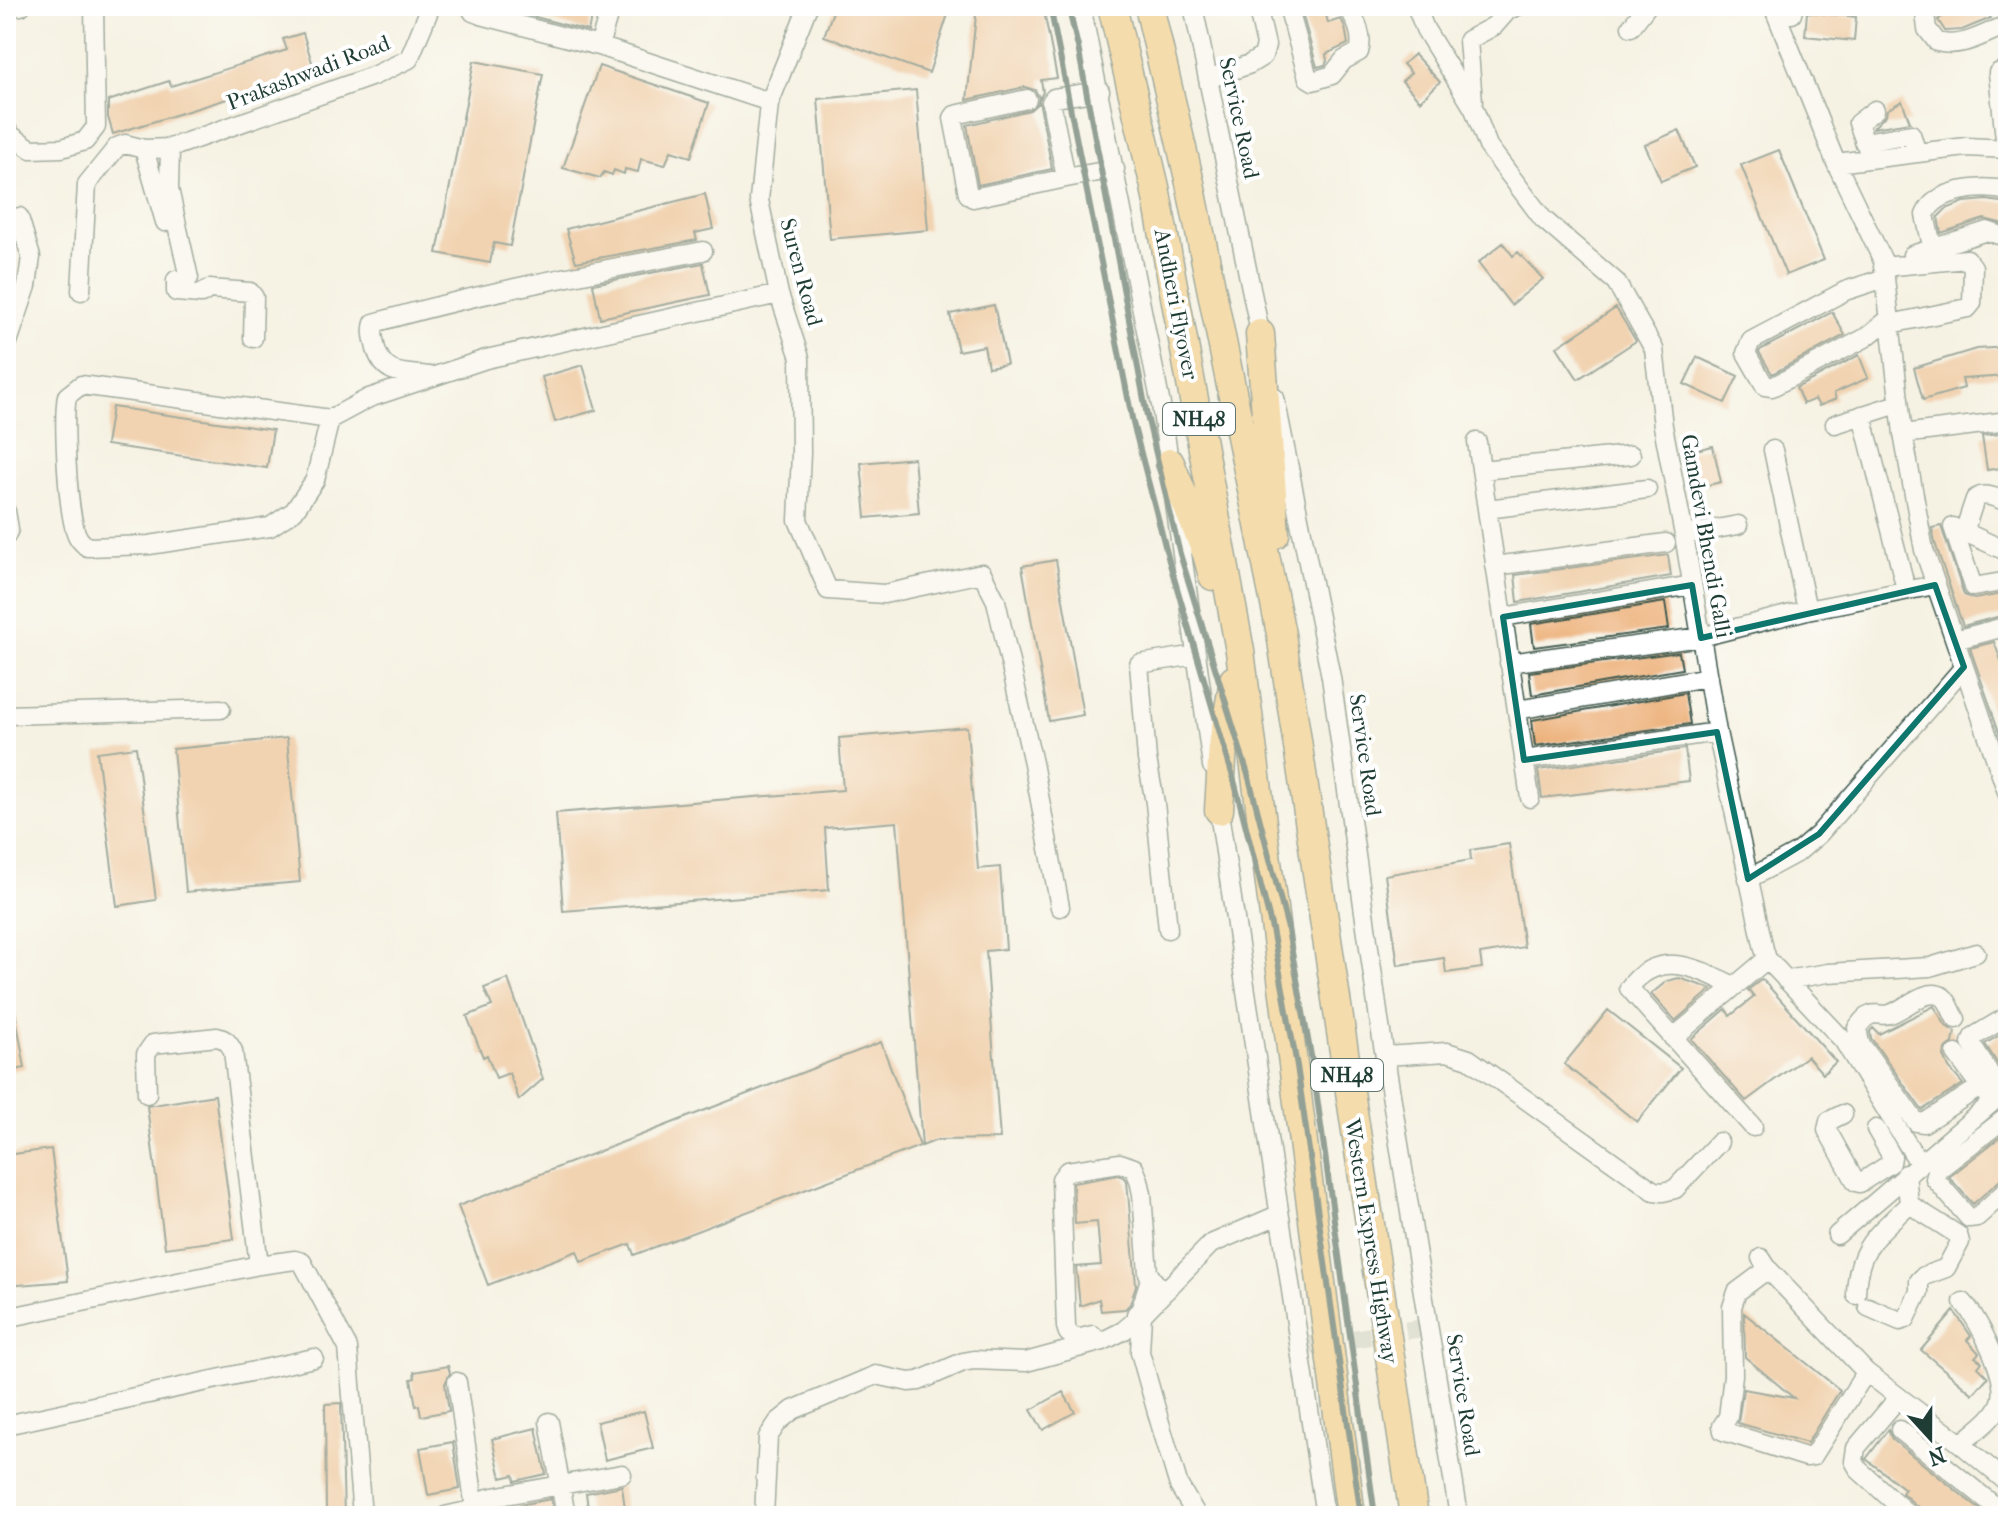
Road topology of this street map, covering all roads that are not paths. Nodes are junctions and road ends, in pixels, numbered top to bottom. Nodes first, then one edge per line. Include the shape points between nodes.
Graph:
1 (21, 6) edge
2 (94, 6) edge
3 (431, 6) edge
4 (470, 6) edge
5 (612, 6) edge
6 (808, 6) edge
7 (1081, 6) edge
8 (1112, 6) edge
9 (1149, 6) edge
10 (1193, 6) edge
11 (1257, 6) edge
12 (1288, 6) edge
13 (1348, 6) edge
14 (1416, 6) edge
15 (1518, 6) edge
16 (1647, 6) edge
17 (1794, 6) edge
18 (1924, 6) edge
19 (6, 7) edge
20 (1775, 10) edge
21 (2008, 25) edge
22 (1631, 27) dead end
23 (599, 46) junction
24 (2008, 68) edge
25 (1208, 79) junction
26 (1100, 91) junction
27 (1027, 99) dead end
28 (770, 102) junction
29 (1474, 109) junction
30 (1875, 110) dead end
31 (6, 129) edge
32 (170, 148) junction
33 (144, 149) junction
34 (2007, 149) edge
35 (1868, 151) junction
36 (1836, 163) junction
37 (1115, 169) junction
38 (1066, 178) junction
39 (2008, 191) edge
40 (19, 217) dead end
41 (2008, 238) edge
42 (1933, 250) junction
43 (703, 251) dead end
44 (1884, 269) junction
45 (176, 280) junction
46 (81, 291) dead end
47 (779, 294) junction
48 (1890, 322) junction
49 (1260, 334) junction
50 (253, 338) dead end
51 (6, 348) edge
52 (436, 377) junction
53 (1898, 404) junction
54 (1862, 415) junction
55 (330, 419) junction
56 (2008, 421) edge
57 (1835, 424) dead end
58 (1903, 434) junction
59 (1477, 442) dead end
60 (1773, 450) dead end
61 (1631, 455) dead end
62 (1170, 463) junction
63 (1481, 470) junction
64 (1647, 489) dead end
65 (1915, 498) junction
66 (2008, 502) edge
67 (1883, 508) junction
68 (1487, 509) junction
69 (6, 511) edge
70 (1738, 525) dead end
71 (1953, 527) dead end
72 (1684, 535) junction
73 (6, 536) edge
74 (1666, 543) dead end
75 (1924, 550) junction
76 (2008, 552) edge
77 (1896, 559) junction
78 (1495, 566) junction
79 (2008, 581) edge
80 (1692, 585) junction
81 (1935, 585) junction
82 (1906, 589) junction
83 (1807, 610) junction
84 (1503, 617) junction
85 (2008, 626) edge
86 (1281, 634) junction
87 (1701, 637) junction
88 (1955, 640) junction
89 (1240, 651) junction
90 (1196, 655) junction
91 (1509, 663) junction
92 (1964, 667) junction
93 (1708, 677) junction
94 (221, 709) dead end
95 (1517, 710) junction
96 (6, 715) edge
97 (1717, 732) junction
98 (1524, 760) junction
99 (2003, 768) edge
100 (2008, 795) edge
101 (1530, 798) dead end
102 (1219, 810) junction
103 (1748, 879) junction
104 (1060, 907) dead end
105 (1168, 929) dead end
106 (1976, 953) dead end
107 (1767, 959) junction
108 (1786, 980) junction
109 (1734, 986) junction
110 (2008, 1016) edge
111 (1956, 1019) dead end
112 (1673, 1038) junction
113 (1956, 1054) dead end
114 (1385, 1056) junction
115 (1980, 1087) junction
116 (147, 1094) dead end
117 (2001, 1097) edge
118 (1843, 1114) dead end
119 (2008, 1116) edge
120 (1753, 1127) dead end
121 (1884, 1128) junction
122 (1719, 1142) dead end
123 (1912, 1169) junction
124 (1868, 1179) junction
125 (2008, 1189) edge
126 (1881, 1197) junction
127 (1909, 1204) junction
128 (1278, 1215) junction
129 (1865, 1251) junction
130 (259, 1265) junction
131 (1150, 1279) junction
132 (1167, 1290) junction
133 (1963, 1302) dead end
134 (1142, 1315) junction
135 (6, 1318) edge
136 (314, 1358) dead end
137 (1866, 1372) junction
138 (457, 1382) dead end
139 (1899, 1397) junction
140 (549, 1422) dead end
141 (6, 1425) edge
142 (1900, 1430) dead end
143 (1961, 1444) junction
144 (622, 1474) dead end
145 (560, 1483) junction
146 (2008, 1483) edge
147 (475, 1511) edge
148 (362, 1516) edge
149 (445, 1516) edge
150 (566, 1516) edge
151 (764, 1516) edge
152 (1197, 1516) edge
153 (1325, 1516) edge
154 (1351, 1516) edge
155 (1414, 1516) edge
156 (1459, 1516) edge
157 (1910, 1516) edge
158 (1996, 1516) edge

1 - 19 street
2 - 31 street via 96,127 85,141 31,149
3 - 32 street, Prakashwadi Road via 409,59
4 - 23 street via 481,15
5 - 23 street
6 - 28 street, Suren Road
7 - 26 street
8 - 89 highway, Andheri Flyover / NH48 via 1155,187
9 - 86 highway, Andheri Flyover / NH48
10 - 25 street, Service Road
11 - 25 street via 1266,45 1263,56
12 - 13 street via 1313,81 1332,75 1359,52 1358,25
14 - 29 street
15 - 29 street via 1468,40
16 - 22 street
17 - 20 street via 1792,14
18 - 21 street via 1927,29 1937,42 1970,42
20 - 36 street
23 - 28 street
24 - 34 street via 1998,73
25 - 49 street, Service Road
26 - 37 street
26 - 38 street via 1051,102
27 - 38 street via 953,118 968,194 973,198
28 - 47 street, Suren Road via 759,200
29 - 72 street, Gamdevi Bhendi Galli via 1488,146 1529,204 1616,282 1654,349
30 - 35 street via 1858,123
32 - 33 street, Prakashwadi Road
32 - 45 street via 169,189 189,278
33 - 45 street
33 - 46 street, Prakashwadi Road via 117,147 87,184
34 - 35 street
35 - 36 street
36 - 44 street
37 - 38 street
37 - 62 street
39 - 42 street via 1972,188 1931,205 1925,215
40 - 51 street via 31,257
41 - 42 street via 1987,231
42 - 44 street
43 - 52 street via 520,285 374,323 371,331 381,364
44 - 48 street
44 - 48 street via 1967,259 1973,267 1968,308
44 - 48 street via 1751,341 1746,353 1765,386 1772,387
45 - 50 street via 176,292 184,294 209,289 250,292
47 - 52 street via 486,359
47 - 104 street, Suren Road via 800,358 798,520 828,590 884,594 982,573 996,601
48 - 53 street
49 - 86 highway
49 - 114 street, Service Road via 1331,677
52 - 55 street via 369,398
53 - 54 street
53 - 58 street
54 - 57 street
54 - 67 street
55 - 55 street via 315,480 294,511 270,527 149,545 87,547 77,537 64,412 67,396 81,385
56 - 58 street
58 - 65 street
59 - 63 street
60 - 83 street
61 - 63 street
62 - 89 highway
62 - 90 street
63 - 68 street
64 - 68 street
65 - 67 street
65 - 75 street
66 - 76 street via 1978,496 1966,528
67 - 77 street
68 - 78 street
69 - 73 street
70 - 72 street
71 - 79 street via 1973,587
72 - 80 street, Gamdevi Bhendi Galli
74 - 78 street
75 - 77 street
75 - 81 street
77 - 82 street
78 - 84 street
80 - 84 street
80 - 87 street, Gamdevi Bhendi Galli
81 - 82 street
81 - 88 street
82 - 83 street
83 - 87 street
84 - 91 street
85 - 88 street
86 - 155 highway, Western Express Highway / NH48
87 - 91 street
87 - 93 street, Gamdevi Bhendi Galli
88 - 92 street
89 - 102 highway via 1223,744
89 - 154 highway, NH48
90 - 102 street
90 - 105 street via 1139,664
91 - 95 street
92 - 99 street
92 - 103 street via 1819,834
93 - 95 street
93 - 97 street, Gamdevi Bhendi Galli
94 - 96 street
95 - 98 street
97 - 98 street
97 - 103 street, Gamdevi Bhendi Galli
98 - 101 street
99 - 100 street
102 - 128 street
103 - 107 street, Gamdevi Bhendi Galli
106 - 108 street via 1930,967
107 - 108 street
107 - 109 street
108 - 121 street via 1843,1040
109 - 112 street
109 - 112 street via 1694,967 1657,965 1647,970 1629,990
110 - 117 street via 1971,1039
111 - 115 street via 1945,998 1933,995 1890,1015 1872,1014 1857,1028 1860,1043 1916,1122 1924,1123
112 - 120 street
113 - 115 street
114 - 122 street via 1447,1052 1477,1063 1654,1191 1675,1189
114 - 156 street, Service Road
115 - 117 street
116 - 130 street via 146,1054 153,1044 217,1037 229,1044
117 - 123 street
118 - 124 street via 1829,1121 1829,1138 1856,1182
119 - 125 street via 1937,1171 1935,1179 1969,1218
121 - 123 street
121 - 124 street via 1891,1163
123 - 126 street
123 - 127 street
124 - 126 street
126 - 129 street via 1841,1232
127 - 129 street
127 - 129 street via 1958,1235 1960,1242 1946,1268 1919,1281 1906,1319 1900,1321 1862,1301 1858,1265
128 - 132 street via 1211,1244
128 - 153 street
130 - 135 street
130 - 148 street via 302,1262 348,1348
131 - 131 street via 1142,1194 1134,1168 1120,1163 1067,1171 1061,1179 1068,1333 1077,1339 1119,1328 1140,1311
131 - 132 street
132 - 134 street
133 - 143 street via 1981,1327 2002,1400
134 - 151 street via 1123,1331 1084,1347 1026,1362 963,1362 919,1381 865,1377 793,1410 768,1437
134 - 152 street via 1140,1352 1179,1486
136 - 141 street
137 - 137 street via 1765,1264 1737,1292 1732,1307 1733,1375 1723,1431 1813,1456
137 - 139 street
138 - 147 street
139 - 143 street
139 - 157 street via 1856,1448 1854,1461
140 - 145 street
142 - 158 street via 1993,1504
143 - 146 street
144 - 145 street
145 - 147 street via 488,1498
145 - 150 street
147 - 149 street

